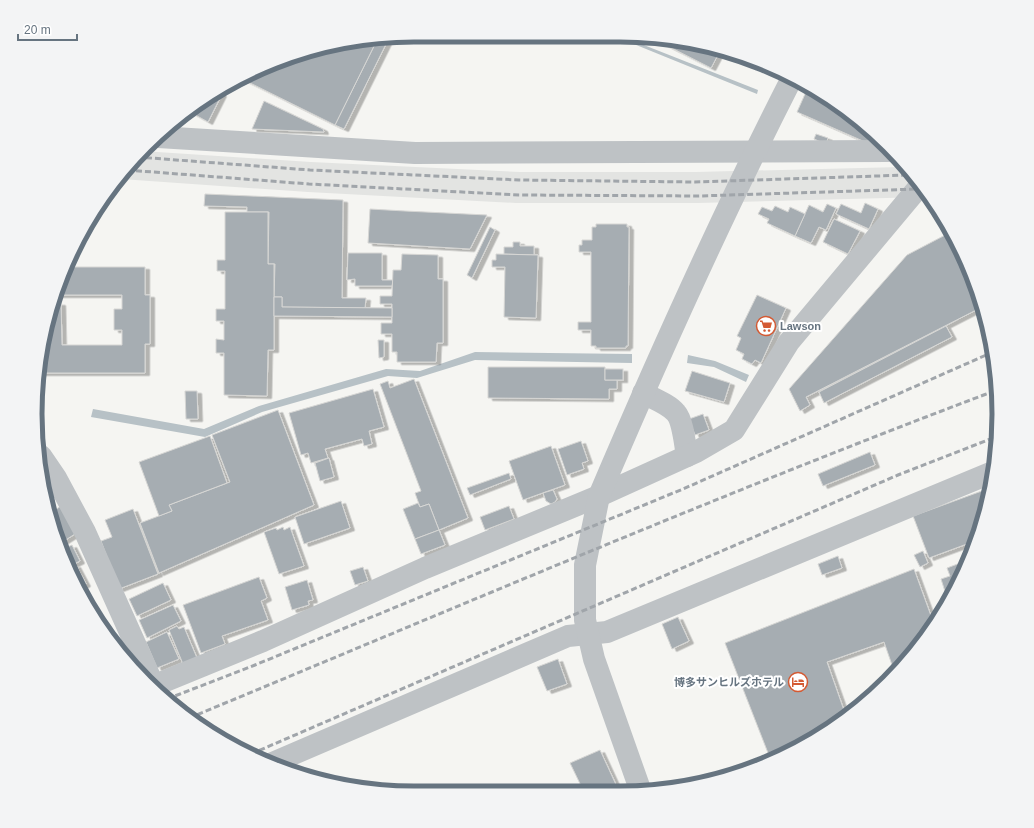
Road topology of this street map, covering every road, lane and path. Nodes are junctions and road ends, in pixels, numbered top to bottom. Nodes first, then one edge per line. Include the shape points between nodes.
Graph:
1 (790, 83) edge
2 (165, 137) edge
3 (755, 151) junction
4 (883, 151) edge
5 (916, 190) edge
6 (643, 393) junction
7 (687, 456) junction
8 (45, 462) edge
9 (987, 474) edge
10 (599, 496) junction
11 (588, 634) junction
12 (149, 675) edge
13 (159, 684) edge
14 (278, 760) edge
15 (639, 785) edge

1 - 3 street
2 - 3 street via 415,153
3 - 4 street
3 - 6 street
5 - 7 street via 789,342 734,430
6 - 7 street via 676,413 683,430
6 - 10 street
7 - 10 street
8 - 12 street via 85,532
9 - 11 street via 607,632
10 - 11 street via 585,565 585,620
10 - 13 street via 425,568 263,641
11 - 14 street via 568,636
11 - 15 street via 594,659

